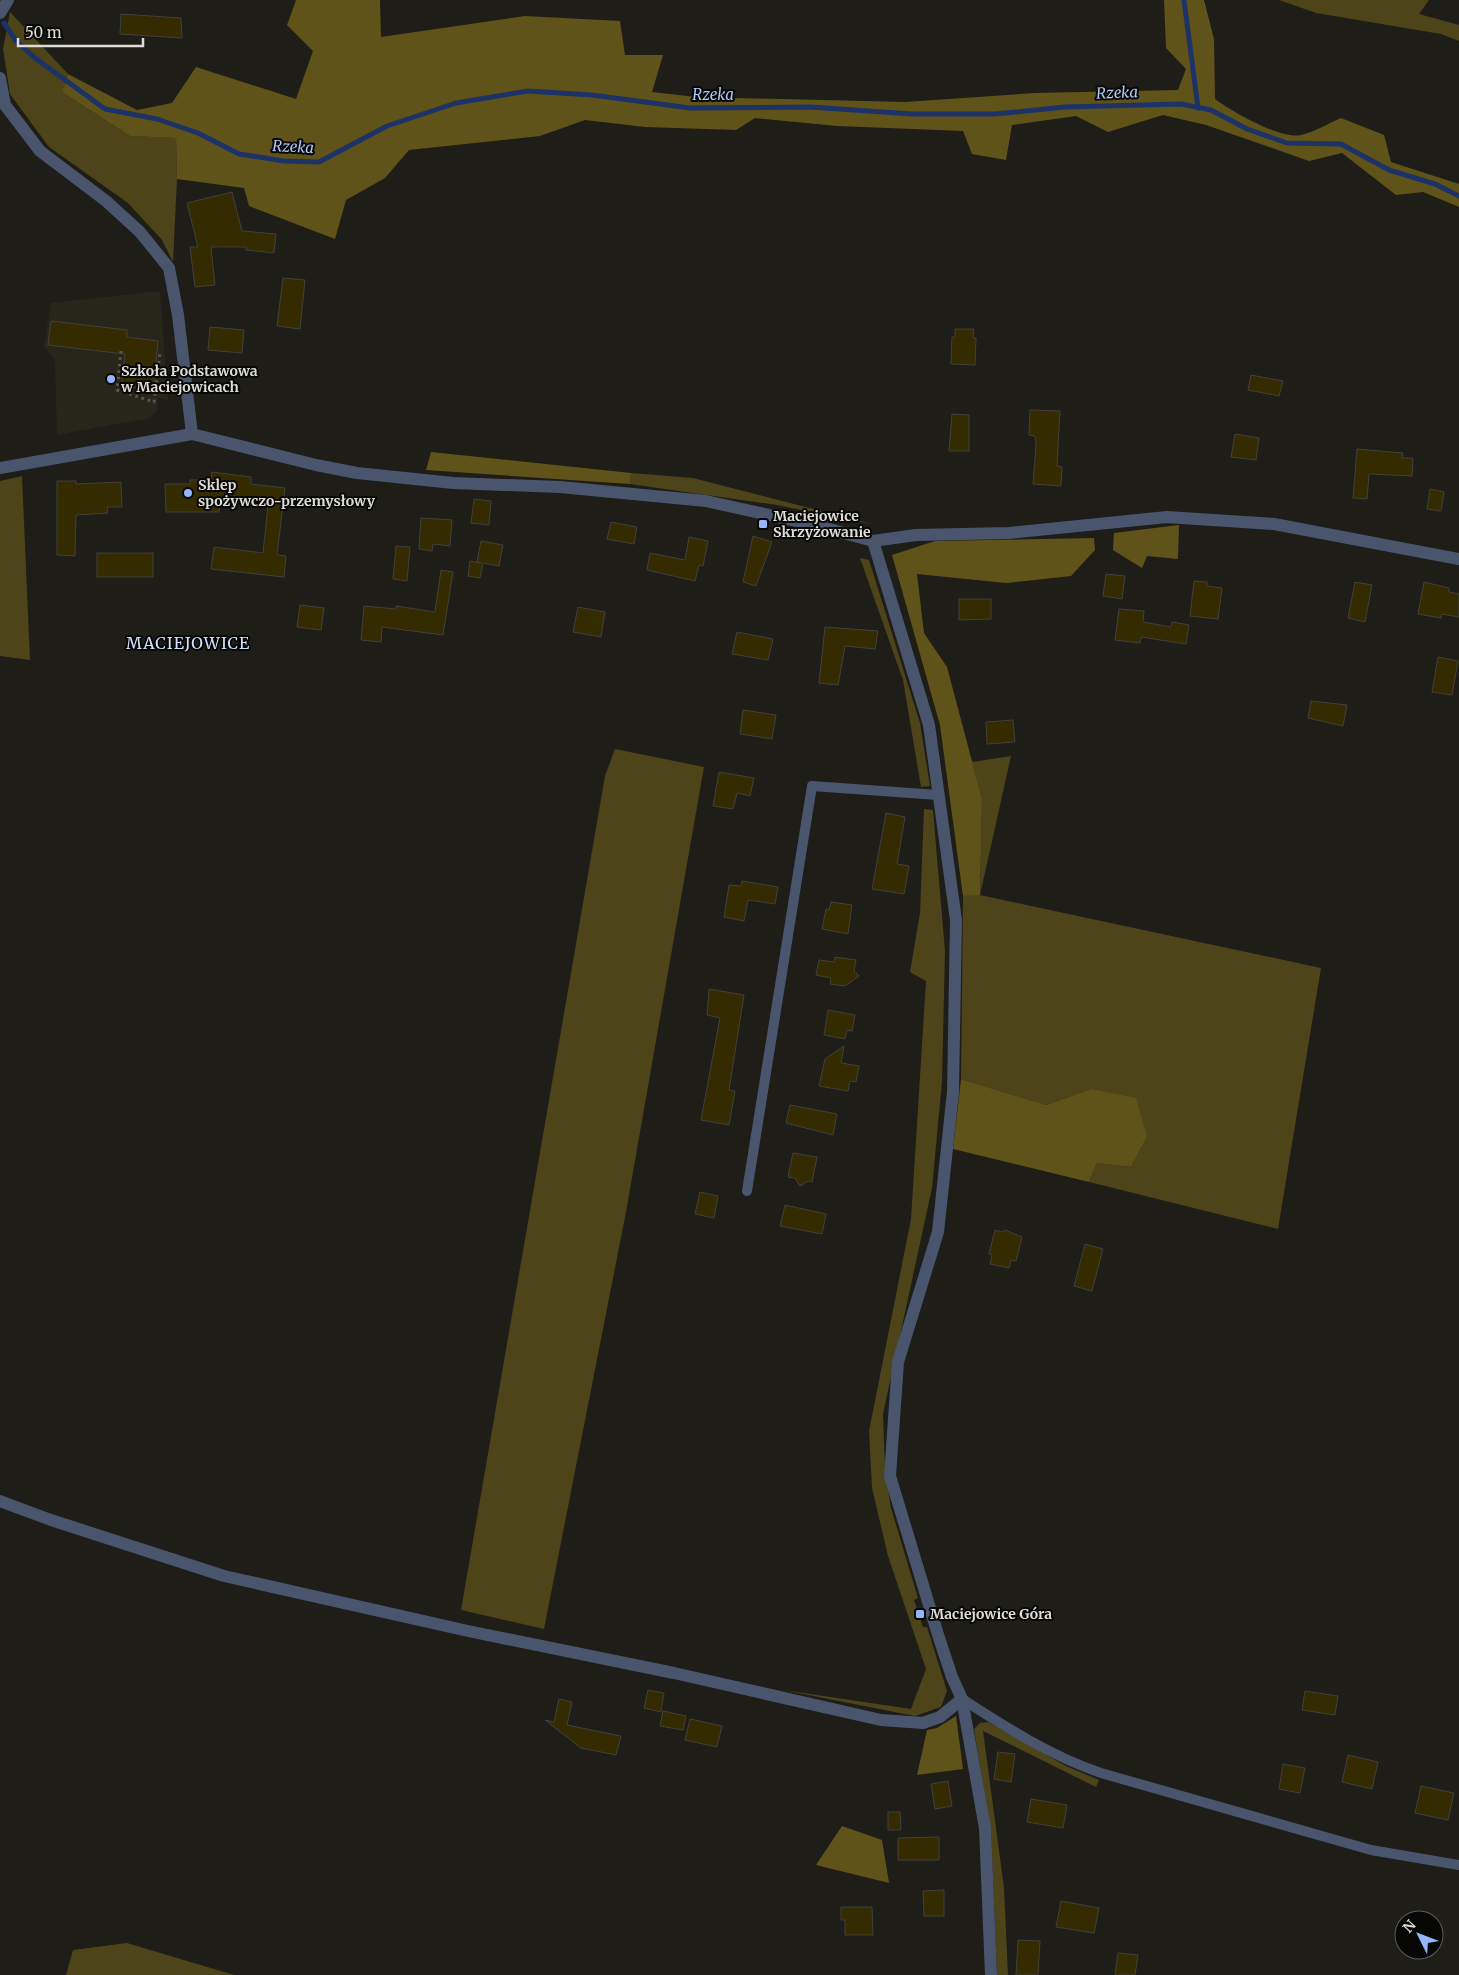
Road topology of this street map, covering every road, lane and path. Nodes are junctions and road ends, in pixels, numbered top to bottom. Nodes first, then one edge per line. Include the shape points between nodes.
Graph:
1 (8, 0) edge
2 (0, 13) edge
3 (0, 78) edge
4 (121, 351) dead end
5 (160, 352) dead end
6 (192, 434) junction
7 (0, 468) edge
8 (873, 541) junction
9 (1459, 559) edge
10 (938, 795) junction
11 (748, 1191) dead end
12 (0, 1501) edge
13 (962, 1699) junction
14 (1459, 1865) edge
15 (991, 1975) edge

1 - 2 street
3 - 6 street via 5,105 40,151 106,201 140,232 169,268
4 - 5 path via 117,390 154,402
6 - 7 street
6 - 8 street via 357,472 453,483 560,486 706,501
8 - 9 street via 916,535 1009,534 1167,517 1274,524
8 - 10 street via 929,725
10 - 11 lane via 812,786
10 - 13 street via 956,920 954,1092 938,1232 898,1362 890,1476 939,1638
12 - 13 street via 224,1576 880,1720 923,1723 940,1717
13 - 14 lane via 1070,1763 1101,1774 1371,1850
13 - 15 street via 985,1828

